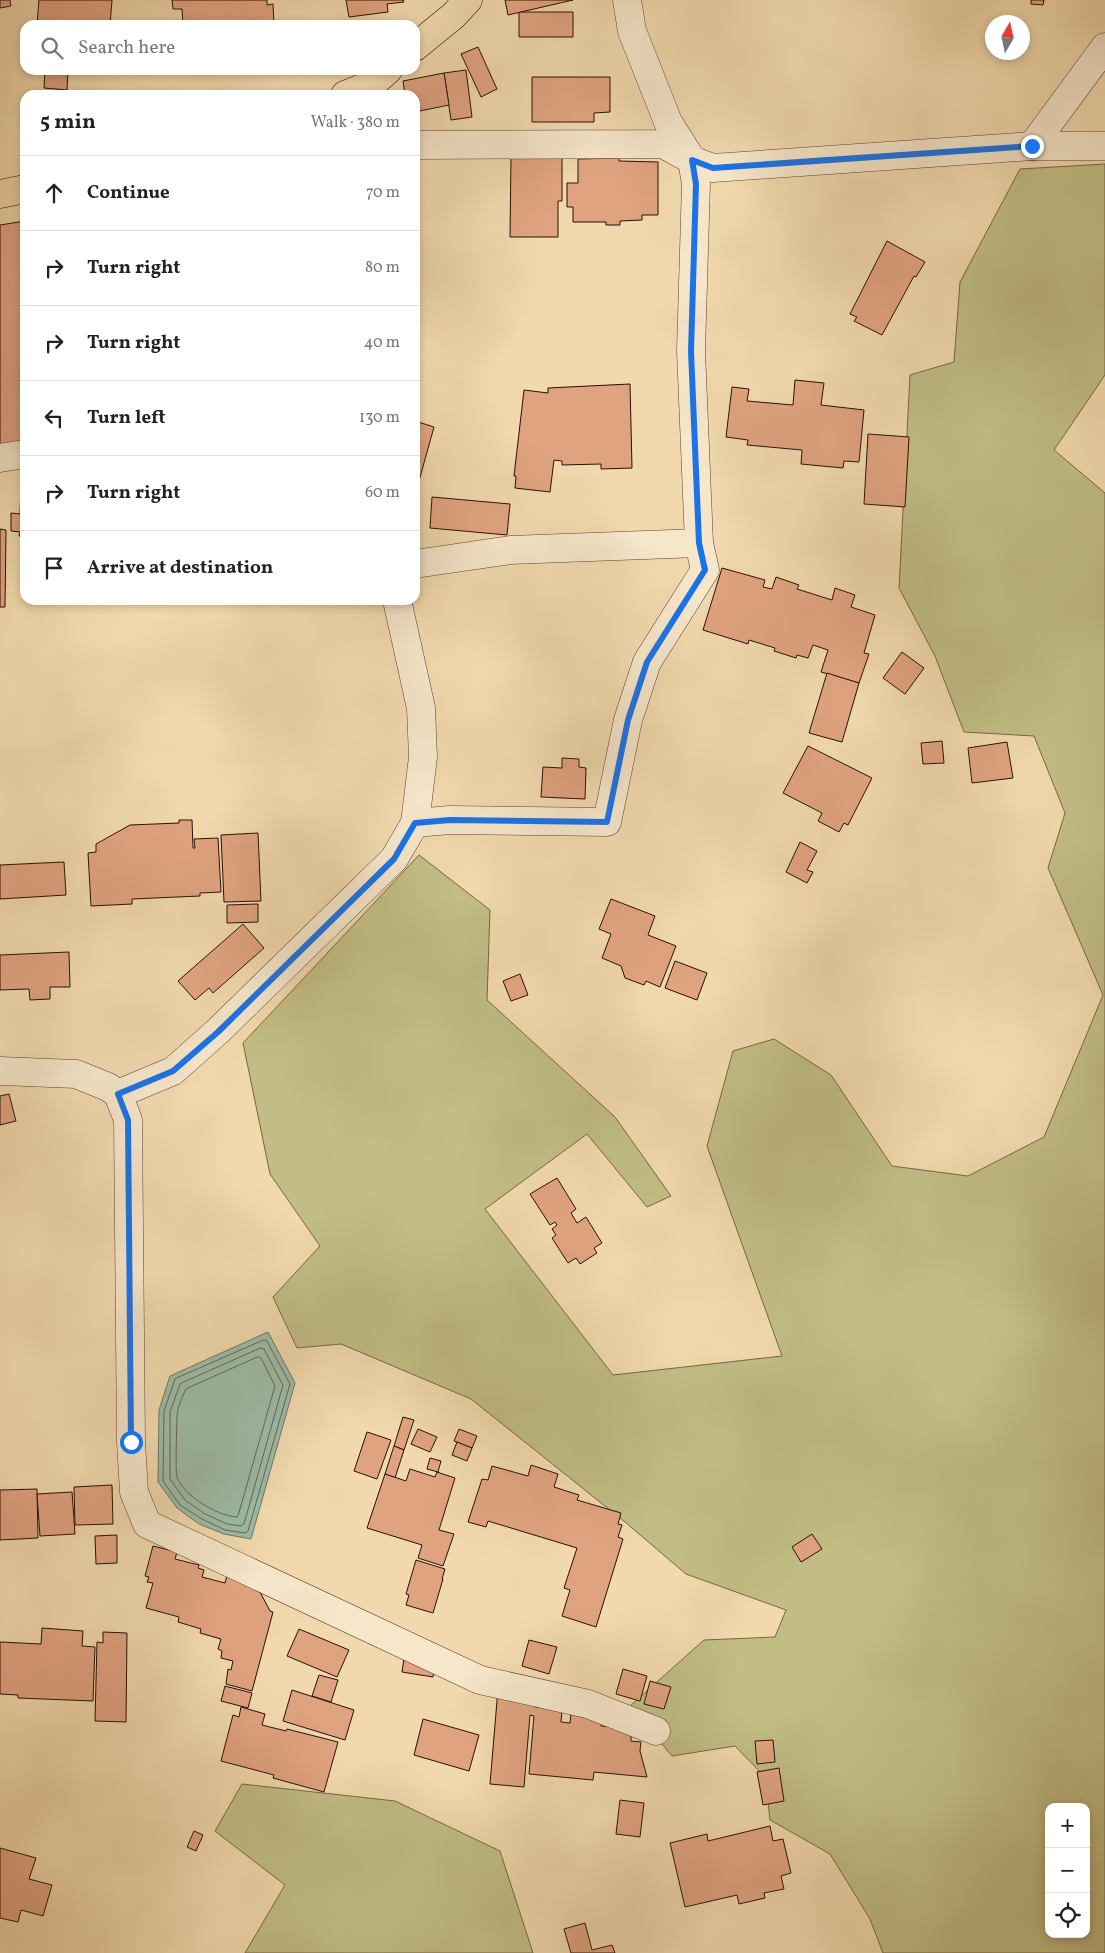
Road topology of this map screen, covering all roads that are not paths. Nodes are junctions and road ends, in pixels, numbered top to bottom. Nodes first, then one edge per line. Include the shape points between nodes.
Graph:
1 (468, 0) edge
2 (627, 0) edge
3 (420, 44) edge
4 (1105, 47) edge
5 (378, 83) edge
6 (359, 90) edge
7 (420, 145) edge
8 (1032, 146) junction
9 (1105, 146) edge
10 (692, 160) junction
11 (20, 190) edge
12 (0, 194) edge
13 (20, 455) edge
14 (0, 458) edge
15 (699, 543) junction
16 (420, 563) edge
17 (398, 605) edge
18 (415, 823) junction
19 (0, 1071) edge
20 (118, 1094) junction
21 (656, 1731) dead end

1 - 3 main road
2 - 10 street via 632,31 668,122
4 - 8 street
5 - 6 main road
7 - 10 street via 663,144
8 - 9 street
8 - 10 street via 713,168
10 - 15 street via 696,184 691,351
11 - 12 main road
13 - 14 street
15 - 16 street via 510,550
15 - 18 street via 705,570 647,662 628,720 607,822 450,820
17 - 18 street via 421,708 423,757
18 - 20 street via 394,859 218,1032 173,1071
19 - 20 street via 76,1074 108,1086
20 - 21 street via 128,1120 134,1492 147,1524 480,1680 588,1704

